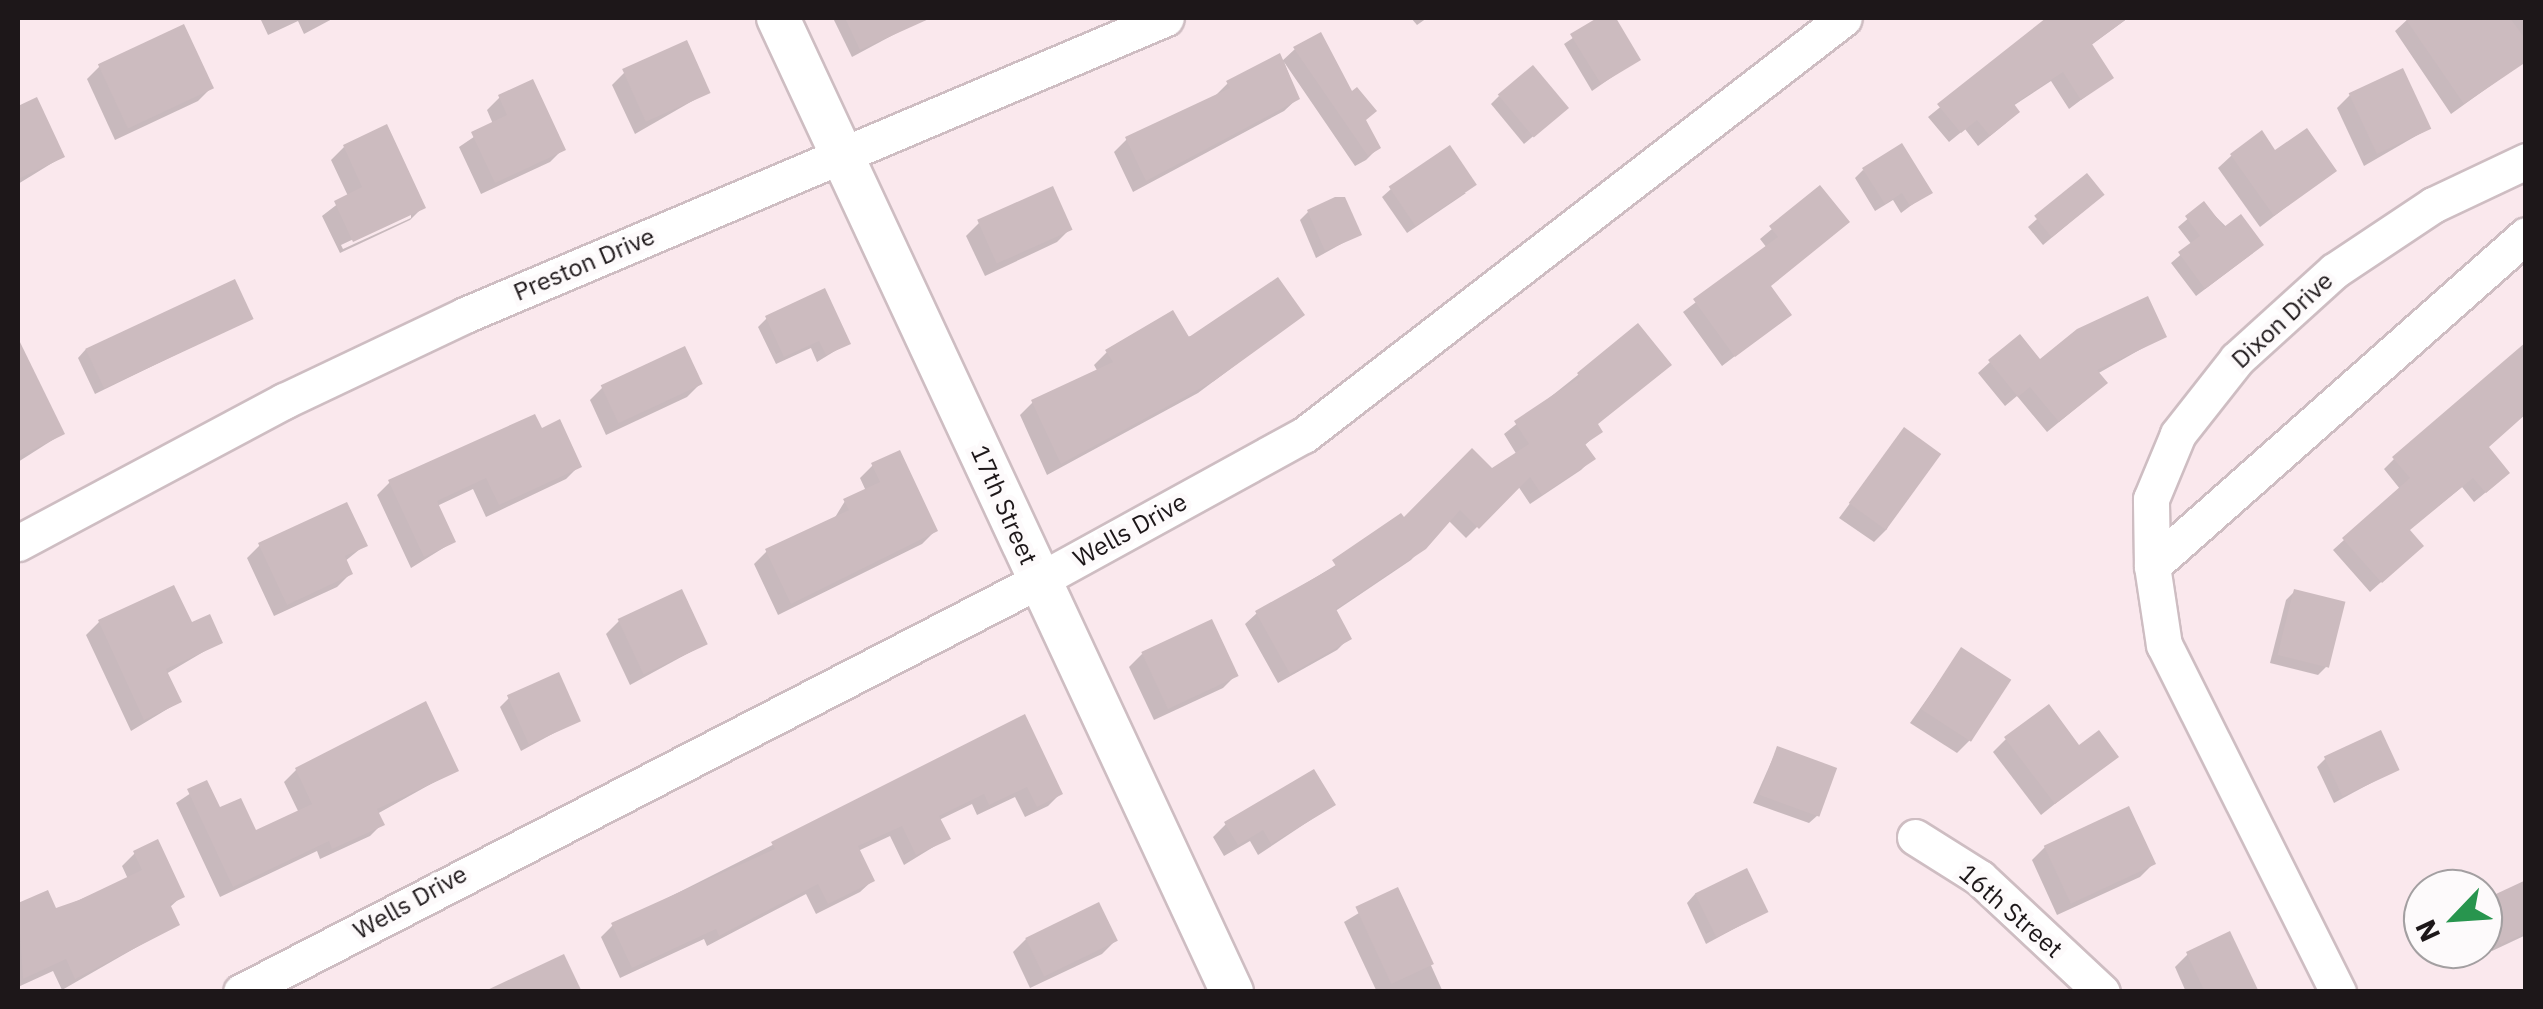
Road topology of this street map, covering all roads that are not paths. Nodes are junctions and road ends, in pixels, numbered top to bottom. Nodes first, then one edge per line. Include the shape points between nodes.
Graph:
1 (778, 18) edge
2 (1166, 18) edge
3 (1844, 18) edge
4 (846, 155) junction
5 (2526, 161) edge
6 (2526, 235) edge
7 (18, 544) edge
8 (2152, 566) junction
9 (1038, 580) junction
10 (1915, 837) dead end
11 (1225, 989) edge
12 (241, 992) edge
13 (2102, 992) edge
14 (2338, 992) edge

1 - 4 street, 17th Street
2 - 4 street, Preston Drive
3 - 9 street, Wells Drive via 1304,434
4 - 7 street, Preston Drive via 465,315 284,401
4 - 9 street, 17th Street
5 - 8 street, Dixon Drive via 2433,205 2334,270 2237,359 2171,450 2152,499
6 - 8 street
8 - 14 street, Dixon Drive via 2164,645
9 - 11 street, 17th Street
9 - 12 street, Wells Drive
10 - 13 street, 16th Street via 1980,878

